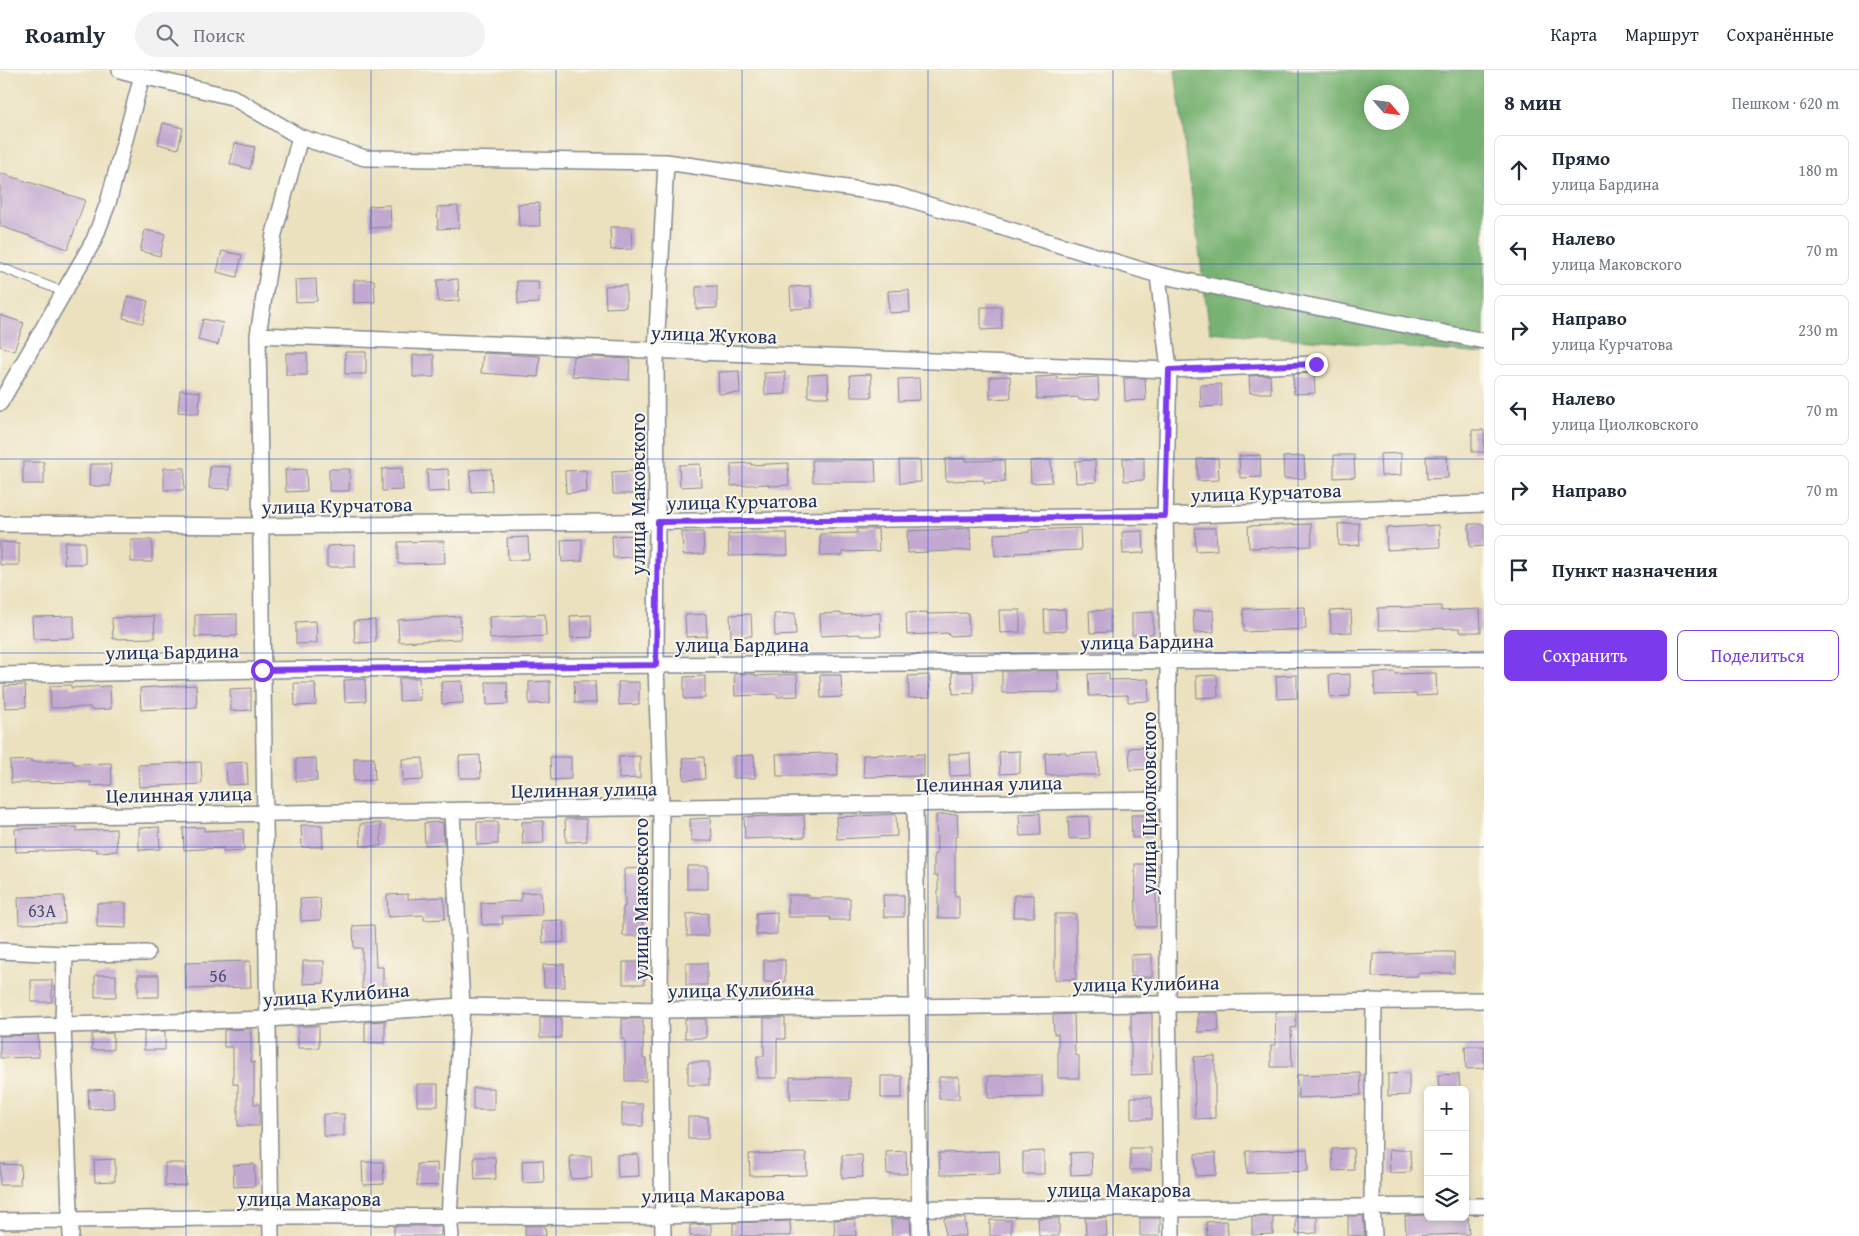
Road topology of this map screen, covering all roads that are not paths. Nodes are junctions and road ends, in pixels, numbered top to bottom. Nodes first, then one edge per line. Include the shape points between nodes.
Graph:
1 (120, 70) edge
2 (142, 76) junction
3 (300, 137) junction
4 (666, 162) junction
5 (0, 267) edge
6 (1158, 275) junction
7 (64, 292) junction
8 (258, 335) junction
9 (1484, 341) edge
10 (656, 352) junction
11 (1316, 364) dead end
12 (1169, 370) junction
13 (0, 403) edge
14 (1484, 504) edge
15 (1165, 516) junction
16 (658, 522) junction
17 (0, 524) edge
18 (260, 526) junction
19 (1484, 658) edge
20 (1168, 660) junction
21 (656, 665) junction
22 (262, 670) junction
23 (0, 675) edge
24 (1168, 800) junction
25 (915, 804) junction
26 (661, 808) junction
27 (452, 811) junction
28 (264, 813) junction
29 (0, 817) edge
30 (0, 951) edge
31 (147, 953) dead end
32 (65, 954) junction
33 (1484, 1000) edge
34 (1374, 1001) junction
35 (1168, 1003) junction
36 (462, 1006) junction
37 (918, 1006) junction
38 (660, 1010) junction
39 (268, 1019) junction
40 (63, 1025) junction
41 (0, 1027) edge
42 (1372, 1206) junction
43 (1424, 1206) edge
44 (1469, 1206) edge
45 (1484, 1206) edge
46 (920, 1208) junction
47 (1171, 1209) junction
48 (662, 1216) junction
49 (270, 1217) junction
50 (449, 1218) junction
51 (0, 1221) edge
52 (71, 1229) edge
53 (271, 1236) edge
54 (451, 1236) edge
55 (663, 1236) edge
56 (920, 1236) edge
57 (1172, 1236) edge
58 (1374, 1236) edge

1 - 2 street
2 - 3 street via 232,97
2 - 7 street via 108,204 94,240
3 - 4 street via 365,158
3 - 8 street via 274,234
4 - 6 street via 896,195
4 - 10 street, улица Маковского
5 - 7 lane
6 - 9 street
6 - 12 street, улица Циолковского
7 - 13 street
8 - 10 street, улица Жукова
8 - 18 street
10 - 12 street, улица Жукова
10 - 16 street, улица Маковского
11 - 12 street, улица Жукова
12 - 15 street, улица Циолковского
14 - 15 street, улица Курчатова
15 - 16 street, улица Курчатова
15 - 20 street, улица Циолковского
16 - 18 street, улица Курчатова
16 - 21 street, улица Маковского
17 - 18 street, улица Курчатова
18 - 22 street
19 - 20 street, улица Бардина
20 - 21 street, улица Бардина
20 - 24 street, улица Циолковского
21 - 22 street, улица Бардина
21 - 26 street, улица Маковского
22 - 23 street, улица Бардина
22 - 28 street
24 - 25 street, Целинная улица
24 - 35 street, улица Циолковского
25 - 26 street, Целинная улица
25 - 37 street
26 - 27 street, Целинная улица
26 - 38 street, улица Маковского
27 - 28 street, Целинная улица
27 - 36 street
28 - 29 street, Целинная улица
28 - 39 street
30 - 32 street
31 - 32 street
32 - 40 street
33 - 34 street, улица Кулибина
34 - 35 street, улица Кулибина
34 - 42 street
35 - 37 street, улица Кулибина
35 - 47 street, улица Циолковского
36 - 38 street, улица Кулибина
36 - 39 street, улица Кулибина
36 - 50 street
37 - 38 street, улица Кулибина
37 - 46 street
38 - 48 street, улица Маковского
39 - 40 street, улица Кулибина
39 - 49 street
40 - 41 street, улица Кулибина
40 - 52 street
42 - 43 street, улица Макарова
42 - 47 street, улица Макарова
42 - 58 street
44 - 45 street
46 - 47 street, улица Макарова
46 - 48 street, улица Макарова
46 - 56 street
47 - 57 street, улица Циолковского
48 - 50 street, улица Макарова
48 - 55 street, улица Маковского
49 - 50 street, улица Макарова
49 - 52 street, улица Макарова
49 - 53 street
50 - 54 street
51 - 52 street, улица Макарова

